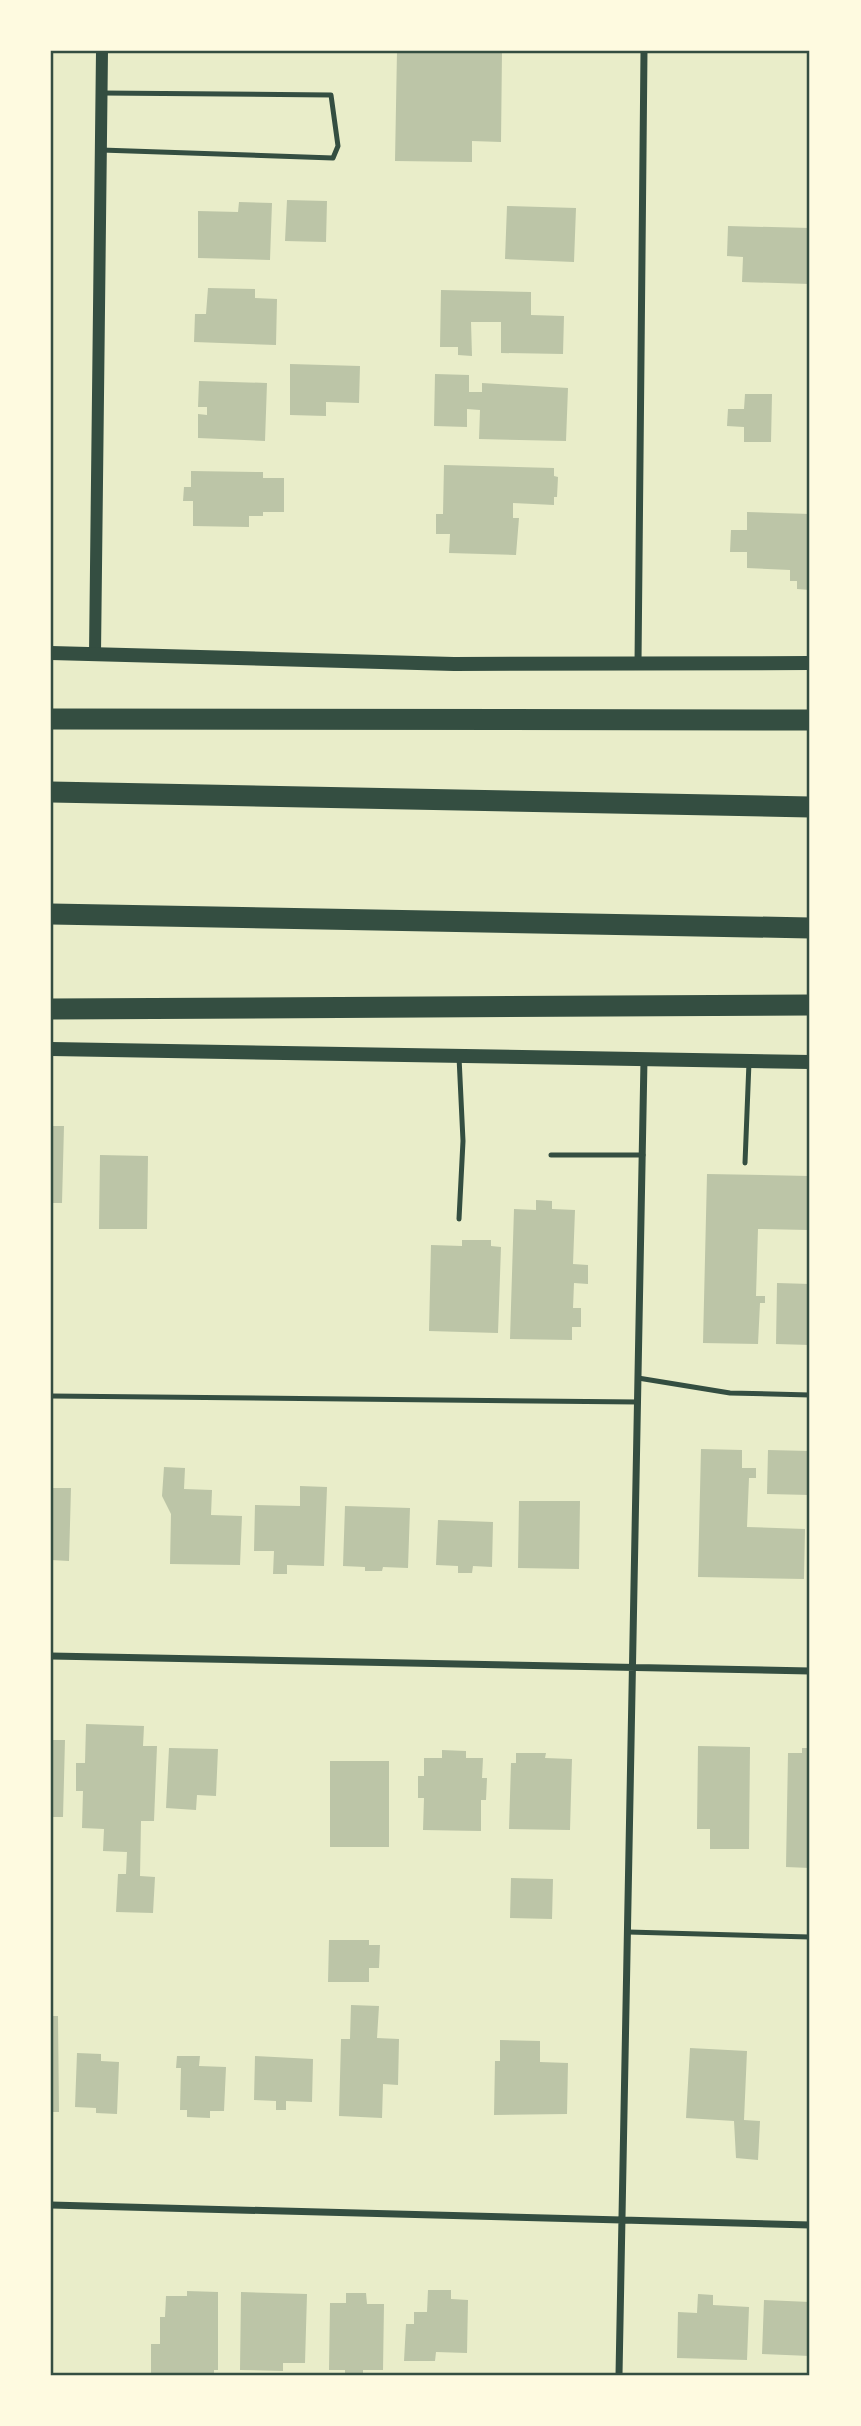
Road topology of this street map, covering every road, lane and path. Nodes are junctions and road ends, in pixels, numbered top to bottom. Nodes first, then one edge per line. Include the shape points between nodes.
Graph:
1 (102, 51) edge
2 (644, 51) edge
3 (101, 93) junction
4 (101, 149) junction
5 (51, 653) edge
6 (95, 654) junction
7 (810, 663) edge
8 (638, 664) junction
9 (51, 719) edge
10 (810, 720) edge
11 (51, 792) edge
12 (810, 807) edge
13 (51, 914) edge
14 (810, 928) edge
15 (810, 1005) edge
16 (51, 1009) edge
17 (51, 1049) edge
18 (459, 1057) junction
19 (644, 1060) junction
20 (749, 1062) junction
21 (810, 1062) edge
22 (551, 1155) dead end
23 (643, 1155) junction
24 (746, 1163) dead end
25 (459, 1219) dead end
26 (638, 1378) junction
27 (810, 1395) edge
28 (51, 1396) edge
29 (638, 1402) junction
30 (51, 1656) edge
31 (632, 1668) junction
32 (810, 1671) edge
33 (628, 1932) junction
34 (810, 1937) edge
35 (51, 2205) edge
36 (622, 2221) junction
37 (810, 2225) edge
38 (619, 2375) edge

1 - 3 street
2 - 8 street
3 - 4 street
3 - 4 lane via 331,95 338,146 332,158
4 - 6 street
5 - 6 main road
6 - 8 main road
7 - 8 main road
9 - 10 highway
11 - 12 highway
13 - 14 highway
15 - 16 highway
17 - 18 main road
18 - 19 main road
18 - 25 lane via 463,1141
19 - 20 main road
19 - 23 street
20 - 21 main road
20 - 24 lane
22 - 23 lane
23 - 26 street
26 - 27 lane via 730,1393
26 - 29 street
28 - 29 lane
29 - 31 street
30 - 31 street
31 - 32 street
31 - 33 street
33 - 34 lane
33 - 36 street
35 - 36 street
36 - 37 street
36 - 38 street

